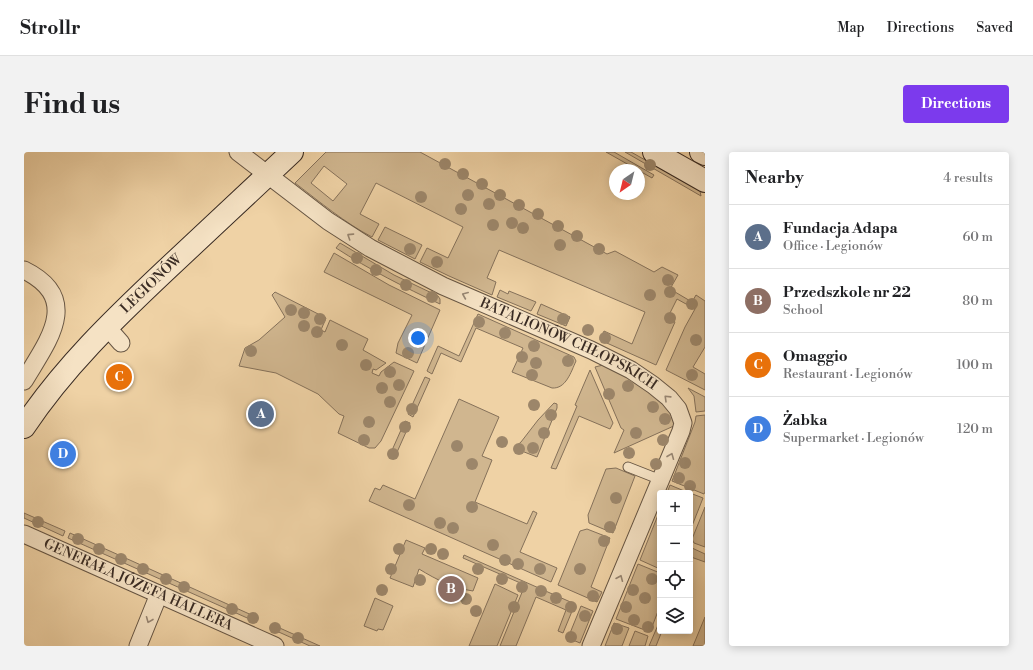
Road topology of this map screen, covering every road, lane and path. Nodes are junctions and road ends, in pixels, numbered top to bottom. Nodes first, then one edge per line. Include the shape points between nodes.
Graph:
1 (238, 152) edge
2 (292, 152) edge
3 (654, 152) edge
4 (702, 152) edge
5 (705, 154) edge
6 (267, 175) junction
7 (705, 181) edge
8 (24, 270) edge
9 (107, 327) junction
10 (120, 343) dead end
11 (24, 381) edge
12 (24, 427) edge
13 (628, 467) dead end
14 (661, 480) junction
15 (24, 534) edge
16 (159, 594) junction
17 (138, 646) edge
18 (275, 646) edge
19 (591, 646) edge

1 - 6 street, BATALIONÓW CHŁOPSKICH
2 - 6 street, LEGIONÓW
3 - 7 street
4 - 5 street
6 - 9 street, LEGIONÓW
14 -> 6 street, BATALIONÓW CHŁOPSKICH via 683,423 678,409 653,385 631,370 591,350 443,286 370,248 328,221
8 - 11 street via 36,276 50,290 56,316 49,338
9 - 10 street
9 - 12 street, LEGIONÓW via 75,360
13 - 14 lane
19 -> 14 street, BATALIONÓW CHŁOPSKICH
15 - 16 street, GENERAŁA JÓZEFA HALLERA
16 -> 17 street
16 - 18 street, GENERAŁA JÓZEFA HALLERA

